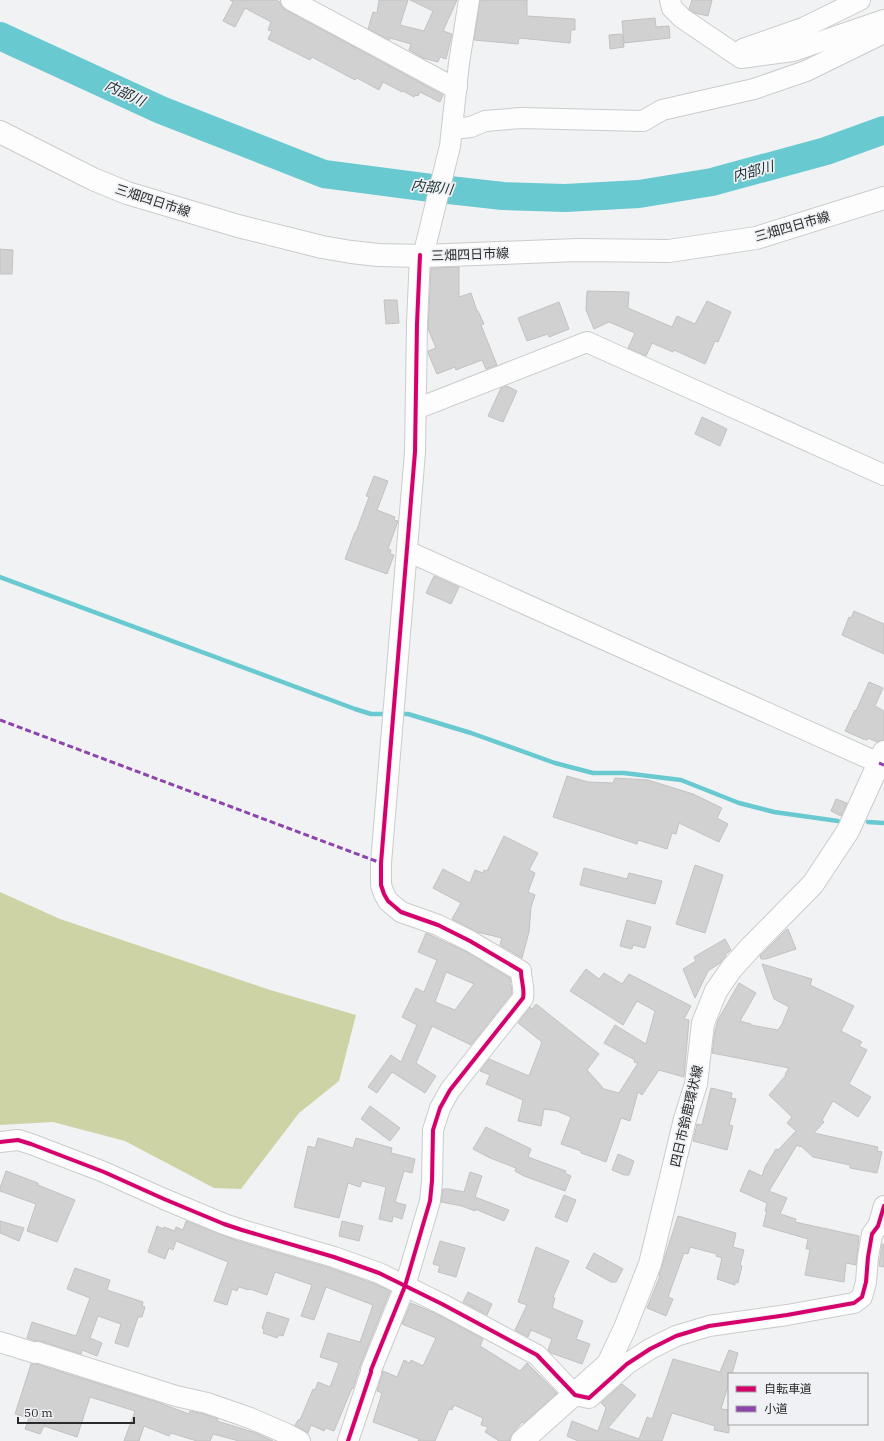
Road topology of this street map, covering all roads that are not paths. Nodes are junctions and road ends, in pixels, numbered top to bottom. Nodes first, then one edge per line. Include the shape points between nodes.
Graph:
1 (291, 0) edge
2 (469, 0) edge
3 (670, 0) edge
4 (860, 0) edge
5 (884, 20) edge
6 (884, 33) edge
7 (734, 54) junction
8 (457, 87) junction
9 (0, 132) edge
10 (451, 138) junction
11 (884, 198) edge
12 (422, 255) junction
13 (416, 410) junction
14 (884, 475) edge
15 (407, 551) junction
16 (882, 757) edge
17 (0, 1142) edge
18 (884, 1206) edge
19 (405, 1286) junction
20 (0, 1342) edge
21 (575, 1395) junction
22 (300, 1441) edge
23 (348, 1441) edge
24 (522, 1441) edge

1 - 8 street
2 - 8 street
3 - 7 street via 672,8 682,18
4 - 7 street via 803,28 752,45
5 - 7 street via 793,51 741,58
6 - 10 street via 806,71 754,89 662,110 642,121 521,118 485,121
8 - 10 street
9 - 12 main road, 三畑四日市線 via 92,179 156,203 322,247 378,255
10 - 12 street
11 - 12 main road, 三畑四日市線 via 756,238 669,251 578,250
12 - 13 street via 417,324
13 - 14 street via 587,342
13 - 15 street
15 - 16 street
15 - 19 street via 381,885 388,901 401,912 470,941 521,971 524,992 523,998 450,1090 440,1108 433,1130 430,1201
16 - 21 main road, 四日市鈴鹿環状線 via 848,831 812,884 732,968 716,991 703,1023 696,1084 650,1264 608,1364
17 - 19 street via 18,1140 31,1144 104,1172 224,1224 334,1257 379,1273
18 - 21 street via 878,1226 872,1234 862,1297 854,1303 709,1326 676,1336 627,1364 589,1398
19 - 21 street via 536,1355
19 - 23 street via 371,1370
20 - 22 street via 176,1396 207,1403 250,1418
21 - 24 main road, 四日市鈴鹿環状線

